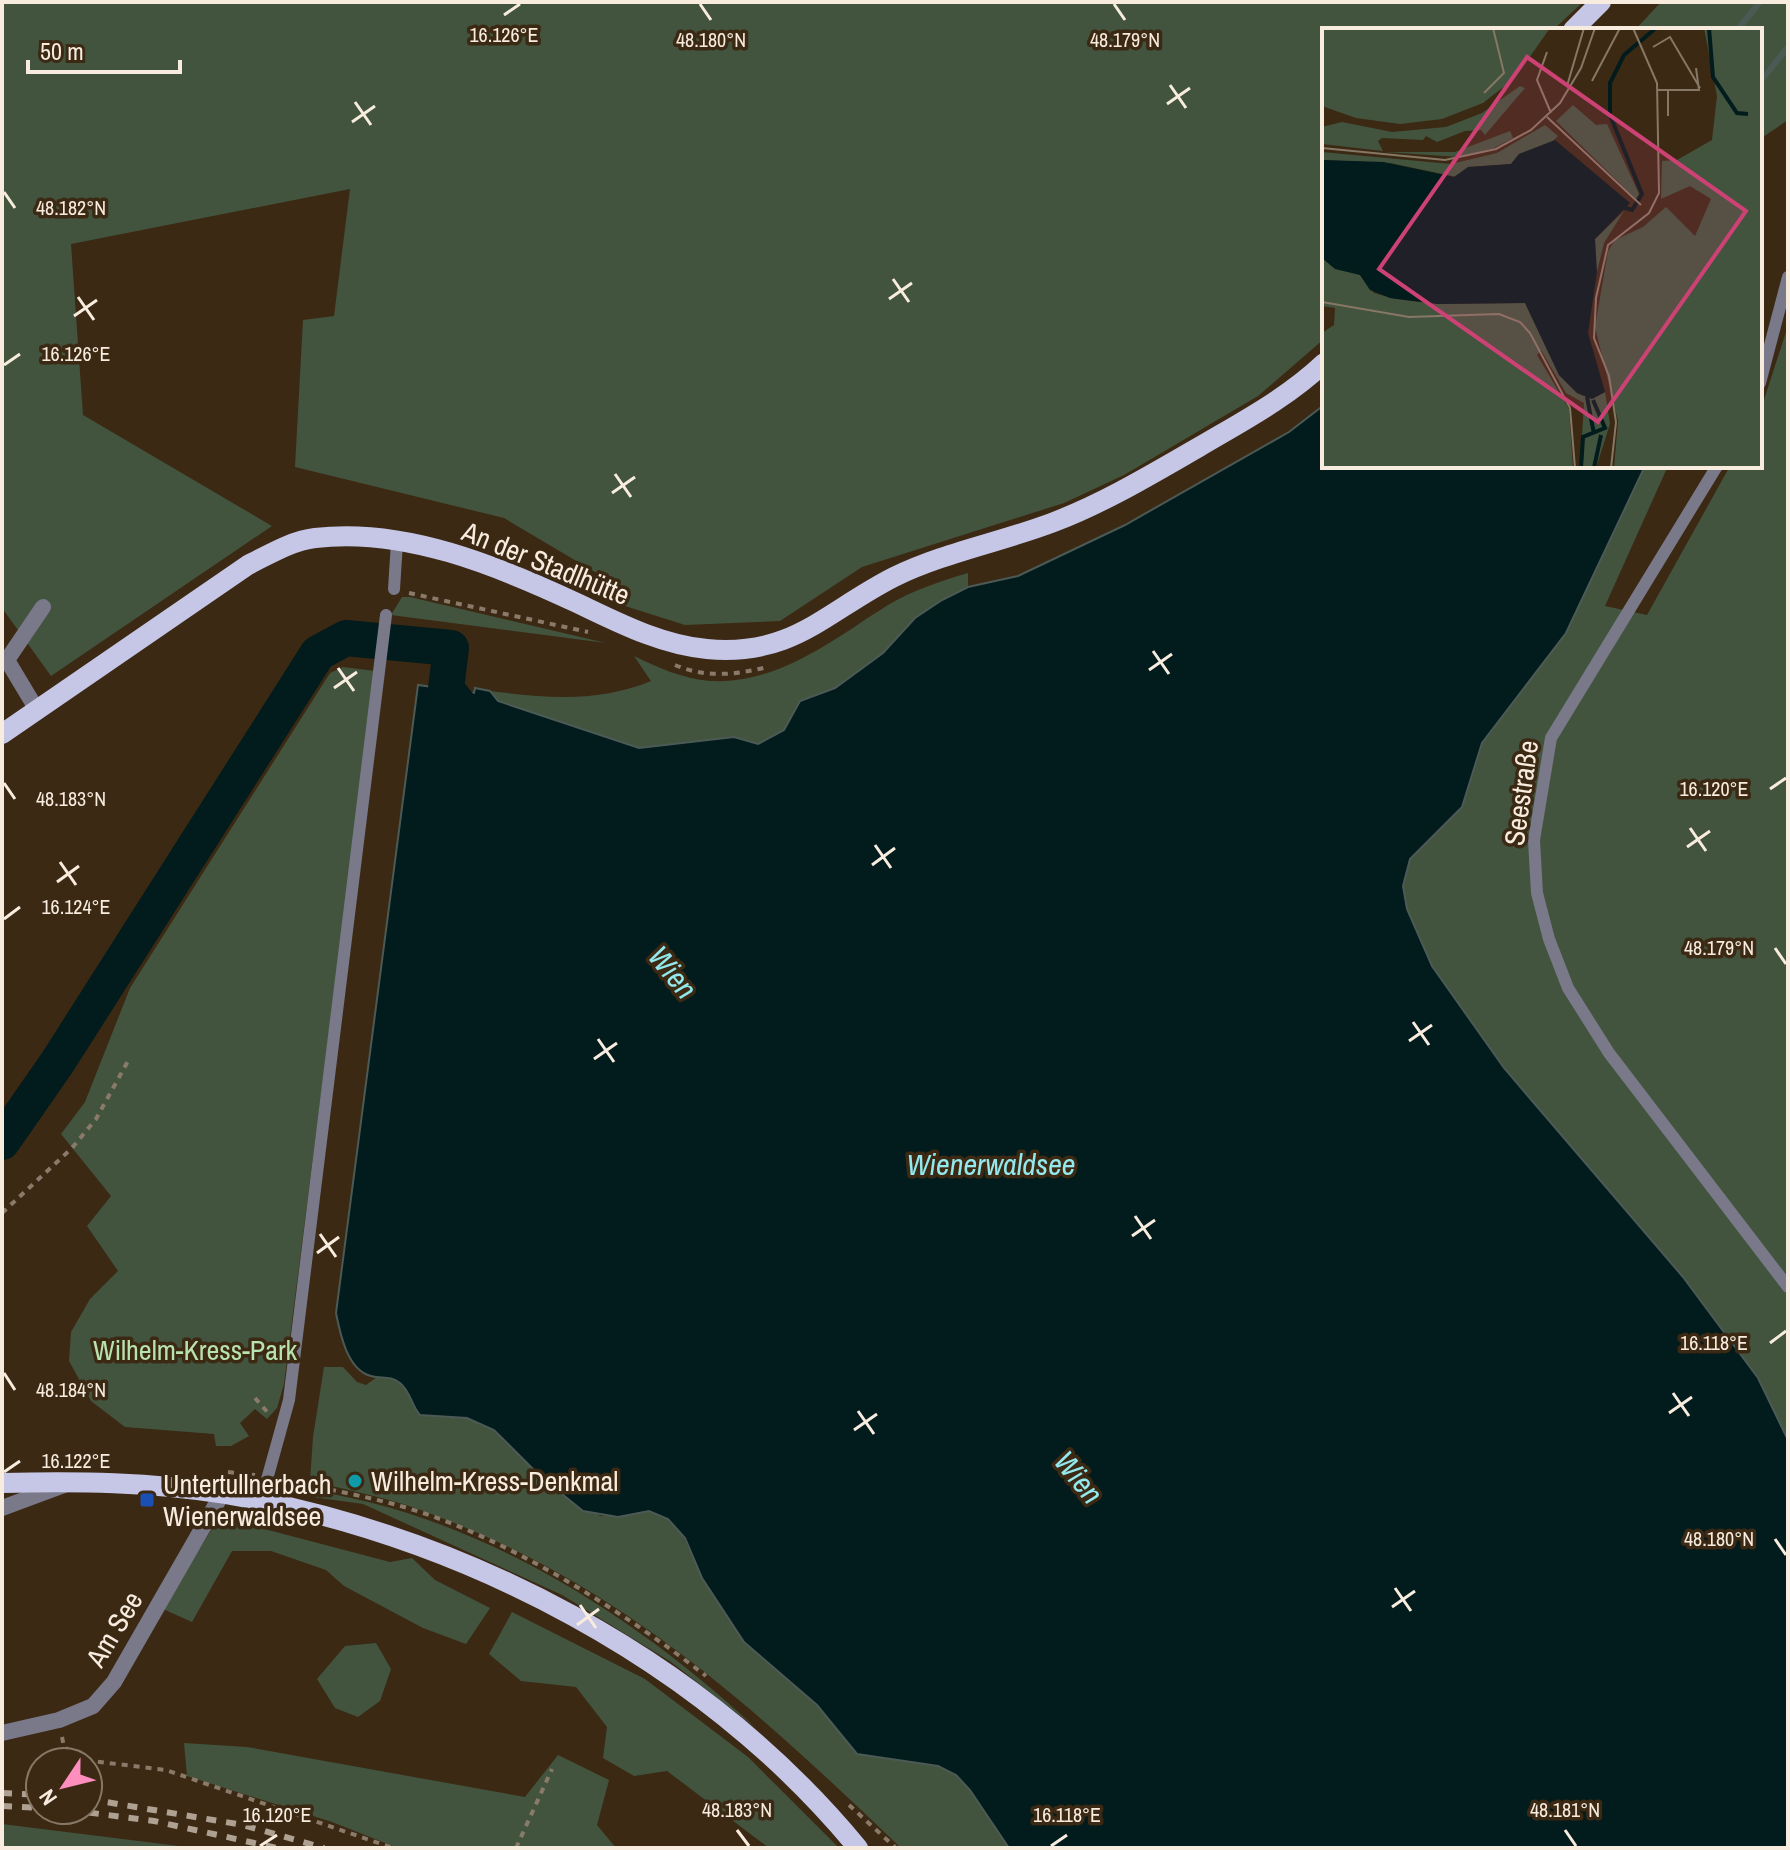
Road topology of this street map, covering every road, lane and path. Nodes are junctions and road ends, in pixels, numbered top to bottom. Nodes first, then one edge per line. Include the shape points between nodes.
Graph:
1 (1601, 2) edge
2 (1575, 28) edge
3 (1788, 277) edge
4 (1322, 365) edge
5 (1762, 375) edge
6 (1716, 468) edge
7 (397, 542) junction
8 (394, 589) dead end
9 (43, 607) dead end
10 (386, 615) dead end
11 (37, 710) junction
12 (2, 734) edge
13 (128, 1061) dead end
14 (2, 1213) edge
15 (1788, 1287) edge
16 (222, 1472) dead end
17 (269, 1476) junction
18 (75, 1481) junction
19 (2, 1483) edge
20 (222, 1494) junction
21 (261, 1501) junction
22 (2, 1508) edge
23 (93, 1706) junction
24 (2, 1733) edge
25 (552, 1769) dead end
26 (393, 1848) edge
27 (516, 1848) edge
28 (858, 1848) edge

1 - 2 main road
3 - 5 lane
4 - 7 main road, An der Stadlhütte via 1278,401 1092,505 1019,535 933,561 774,645 705,649 654,637 490,566
6 - 15 lane, Seestraße via 1551,738 1534,840 1537,893 1568,988 1609,1053
7 - 8 lane
7 - 11 main road, An der Stadlhütte via 345,537 290,545 248,565
9 - 11 street via 7,660
10 - 17 lane via 289,1400
11 - 12 main road, An der Stadlhütte
13 - 14 path via 80,1139
16 - 17 path
17 - 21 lane
18 - 19 main road
18 - 20 main road
18 - 22 street
20 - 21 main road
20 - 23 street, Am See via 114,1682
21 - 28 main road via 400,1539 490,1575 578,1619 678,1682 771,1756
23 - 24 street, Am See
23 - 26 path via 61,1735 64,1747 84,1760 166,1770
25 - 27 path

